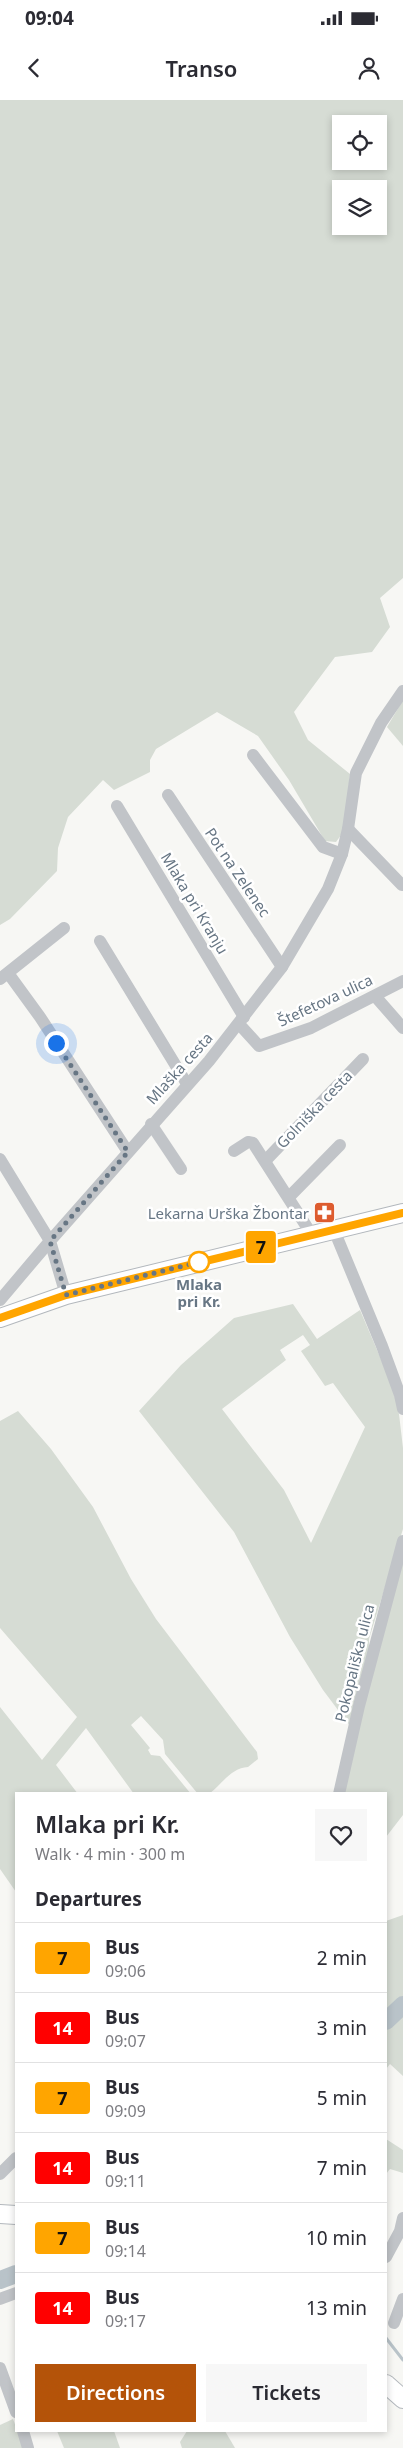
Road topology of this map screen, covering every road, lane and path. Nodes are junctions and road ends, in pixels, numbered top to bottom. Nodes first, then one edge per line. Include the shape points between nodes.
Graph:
1 (403, 691) edge
2 (254, 755) dead end
3 (168, 795) dead end
4 (117, 806) dead end
5 (348, 829) junction
6 (342, 854) junction
7 (402, 885) dead end
8 (64, 928) dead end
9 (100, 941) dead end
10 (282, 967) junction
11 (4, 976) edge
12 (403, 981) edge
13 (375, 996) junction
14 (241, 1020) junction
15 (403, 1028) edge
16 (363, 1059) dead end
17 (187, 1084) junction
18 (150, 1124) junction
19 (340, 1145) dead end
20 (234, 1151) dead end
21 (128, 1152) junction
22 (0, 1159) edge
23 (266, 1160) junction
24 (182, 1168) dead end
25 (288, 1197) junction
26 (403, 1213) edge
27 (334, 1230) junction
28 (312, 1235) junction
29 (50, 1241) junction
30 (66, 1295) junction
31 (0, 1300) edge
32 (0, 1318) edge
33 (403, 1409) edge
34 (403, 1541) edge
35 (339, 1792) edge
36 (15, 2159) edge
37 (0, 2174) edge
38 (0, 2214) edge
39 (15, 2215) edge
40 (403, 2218) edge
41 (387, 2254) edge
42 (15, 2296) edge
43 (0, 2299) edge
44 (403, 2299) edge
45 (391, 2325) edge
46 (0, 2368) edge
47 (387, 2385) edge
48 (403, 2399) edge
49 (15, 2406) edge
50 (23, 2432) edge
51 (28, 2448) edge

1 - 5 street, Mlaška cesta via 381,723 356,773
2 - 6 street via 323,847
3 - 10 street, Pot na Zelenec
4 - 14 street, Mlaka pri Kranju
5 - 6 street, Mlaška cesta
5 - 7 street
6 - 10 street, Mlaška cesta via 324,895
8 - 11 street
9 - 17 street
10 - 14 street, Mlaška cesta
11 - 21 street via 40,1017
12 - 13 street, Štefetova ulica
13 - 14 street, Štefetova ulica via 311,1028 259,1046
13 - 15 street
14 - 17 street, Mlaška cesta
16 - 23 street, Golniška cesta
17 - 18 street, Mlaška cesta
18 - 21 street, Mlaška cesta
18 - 24 street
19 - 25 street
20 - 23 street, Golniška cesta via 248,1142 253,1143
21 - 29 street, Mlaška cesta
22 - 29 street
23 - 25 street, Golniška cesta
25 - 28 street, Golniška cesta
26 - 27 main road
27 - 28 main road
27 - 33 street via 385,1354
28 - 30 main road
29 - 30 street
29 - 31 street
30 - 32 main road
34 - 35 street, Pokopališka ulica
36 - 37 street
38 - 39 main road
40 - 41 street via 400,2231
42 - 43 street
44 - 45 street
46 - 49 street
47 - 48 main road
50 - 51 street

